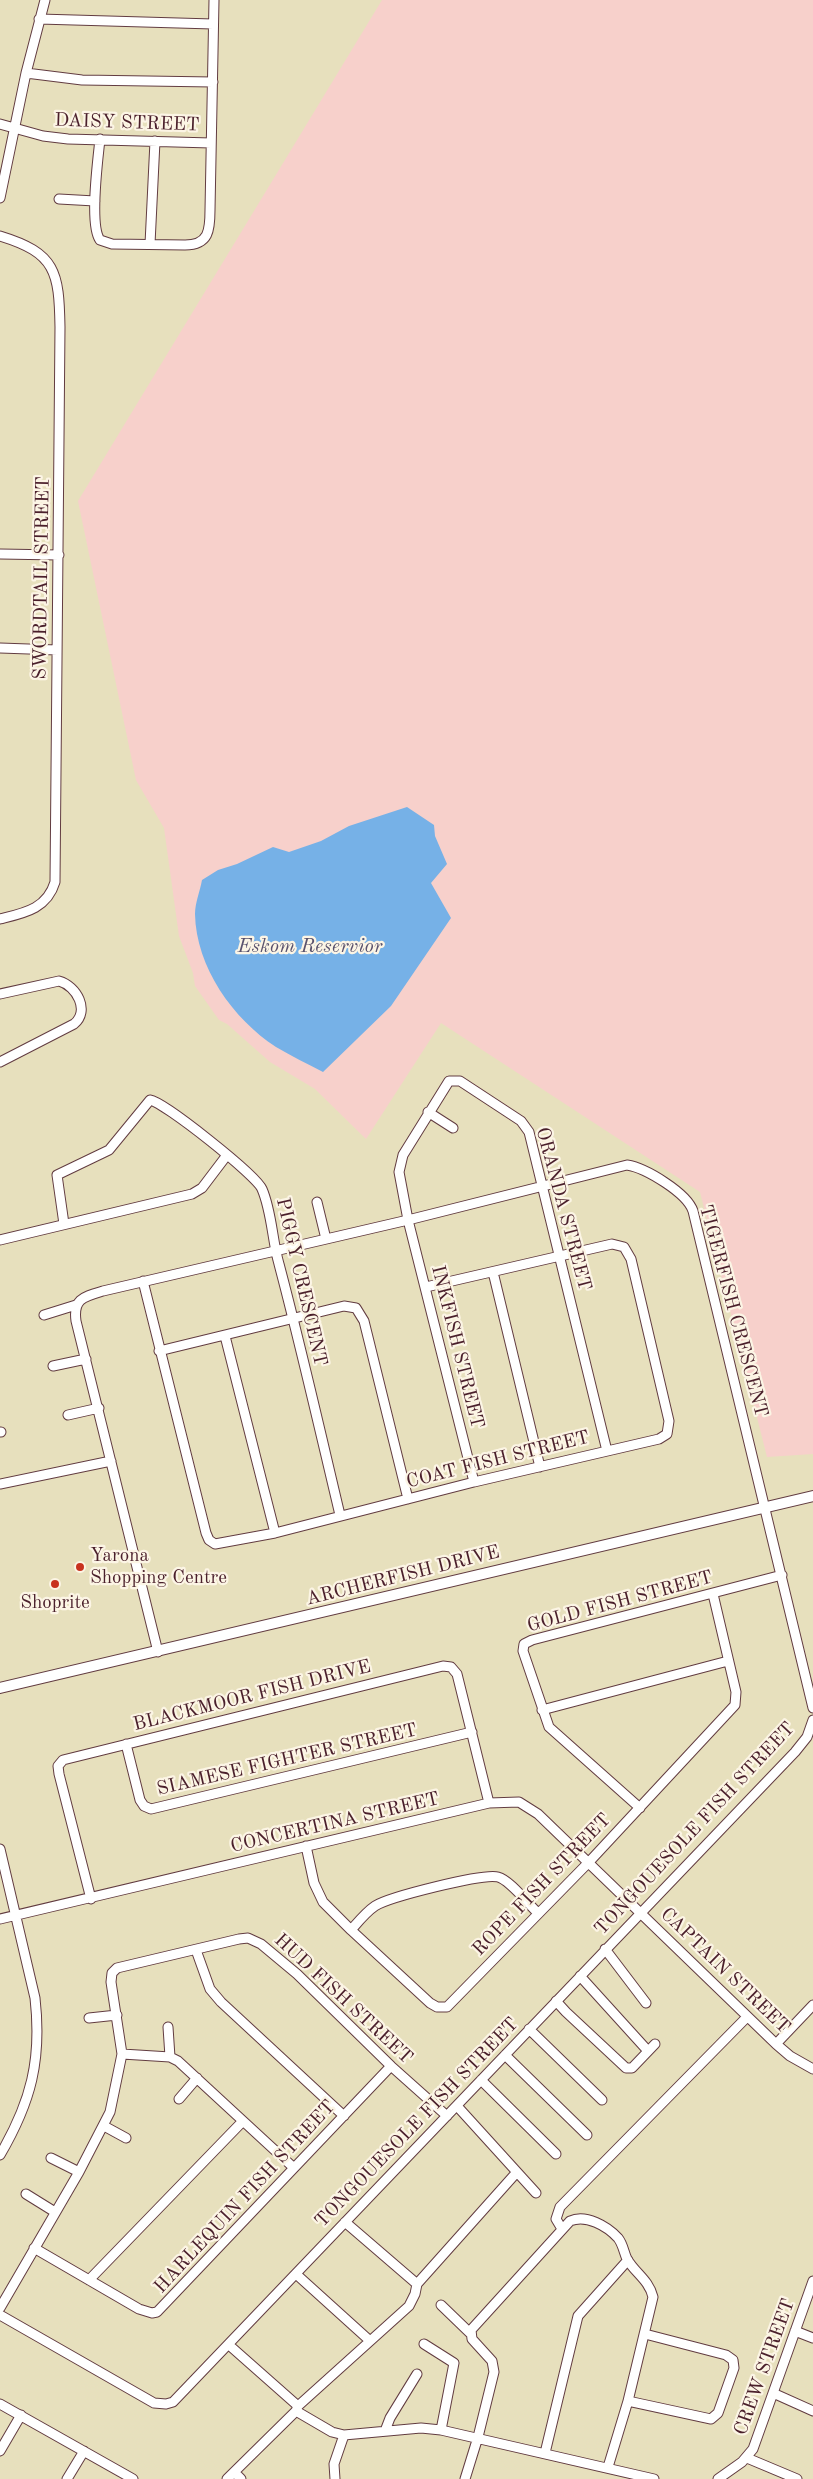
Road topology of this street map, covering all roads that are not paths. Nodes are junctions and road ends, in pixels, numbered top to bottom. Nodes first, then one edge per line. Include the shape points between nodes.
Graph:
1 (44, 0) edge
2 (214, 0) edge
3 (39, 19) junction
4 (213, 24) junction
5 (26, 73) junction
6 (213, 82) junction
7 (0, 124) edge
8 (14, 128) junction
9 (100, 139) junction
10 (155, 140) junction
11 (211, 143) junction
12 (0, 198) edge
13 (59, 199) dead end
14 (95, 201) junction
15 (0, 236) edge
16 (150, 244) junction
17 (0, 554) edge
18 (60, 555) junction
19 (0, 648) edge
20 (56, 650) junction
21 (0, 919) edge
22 (0, 994) edge
23 (0, 1062) edge
24 (428, 1112) junction
25 (454, 1128) dead end
26 (227, 1155) junction
27 (542, 1185) junction
28 (317, 1202) dead end
29 (408, 1220) junction
30 (64, 1224) junction
31 (326, 1238) junction
32 (0, 1240) edge
33 (275, 1250) junction
34 (559, 1256) junction
35 (493, 1272) junction
36 (143, 1281) junction
37 (426, 1287) junction
38 (76, 1305) junction
39 (44, 1315) dead end
40 (294, 1320) junction
41 (225, 1336) junction
42 (159, 1351) junction
43 (86, 1359) junction
44 (53, 1366) dead end
45 (99, 1408) junction
46 (68, 1416) dead end
47 (607, 1450) junction
48 (111, 1461) junction
49 (540, 1467) junction
50 (474, 1482) junction
51 (0, 1484) edge
52 (813, 1496) edge
53 (408, 1499) junction
54 (766, 1508) junction
55 (340, 1515) junction
56 (275, 1533) junction
57 (782, 1575) junction
58 (713, 1594) junction
59 (158, 1652) junction
60 (728, 1661) junction
61 (0, 1688) edge
62 (813, 1708) edge
63 (542, 1710) junction
64 (813, 1720) edge
65 (472, 1732) junction
66 (126, 1744) junction
67 (489, 1803) junction
68 (640, 1808) junction
69 (306, 1846) junction
70 (0, 1849) edge
71 (589, 1862) junction
72 (91, 1899) junction
73 (640, 1912) junction
74 (538, 1913) junction
75 (16, 1915) junction
76 (0, 1919) edge
77 (350, 1930) junction
78 (605, 1949) junction
79 (196, 1950) junction
80 (580, 1976) junction
81 (556, 2001) junction
82 (646, 2003) dead end
83 (813, 2004) edge
84 (117, 2016) junction
85 (747, 2016) junction
86 (89, 2018) dead end
87 (168, 2027) dead end
88 (530, 2029) junction
89 (776, 2044) junction
90 (122, 2054) junction
91 (505, 2055) junction
92 (170, 2057) junction
93 (391, 2066) junction
94 (813, 2069) edge
95 (197, 2078) junction
96 (481, 2080) junction
97 (179, 2100) dead end
98 (602, 2100) dead end
99 (457, 2106) junction
100 (344, 2116) junction
101 (447, 2116) junction
102 (243, 2121) junction
103 (104, 2126) junction
104 (586, 2135) dead end
105 (126, 2138) dead end
106 (556, 2154) dead end
107 (0, 2155) edge
108 (51, 2158) dead end
109 (294, 2168) junction
110 (79, 2172) junction
111 (517, 2172) junction
112 (536, 2192) dead end
113 (26, 2194) dead end
114 (56, 2212) junction
115 (345, 2222) junction
116 (562, 2229) junction
117 (34, 2248) junction
118 (628, 2260) junction
119 (296, 2274) junction
120 (89, 2280) junction
121 (813, 2281) edge
122 (417, 2284) junction
123 (441, 2305) dead end
124 (0, 2308) edge
125 (0, 2315) edge
126 (795, 2332) junction
127 (645, 2334) junction
128 (471, 2336) junction
129 (813, 2338) edge
130 (369, 2340) junction
131 (424, 2344) dead end
132 (229, 2345) junction
133 (417, 2374) dead end
134 (773, 2393) junction
135 (628, 2401) junction
136 (0, 2404) edge
137 (297, 2408) junction
138 (813, 2411) edge
139 (21, 2415) junction
140 (441, 2430) junction
141 (385, 2431) junction
142 (344, 2435) junction
143 (478, 2437) junction
144 (0, 2451) edge
145 (84, 2451) junction
146 (545, 2453) junction
147 (747, 2458) junction
148 (608, 2468) junction
149 (234, 2472) junction
150 (722, 2478) edge
151 (67, 2479) edge
152 (133, 2479) edge
153 (227, 2479) edge
154 (241, 2479) edge
155 (334, 2479) edge
156 (465, 2479) edge
157 (654, 2479) edge
158 (798, 2479) edge

1 - 3 street
2 - 4 street
3 - 4 street
3 - 5 street
4 - 6 street
5 - 6 street via 82,80
5 - 8 street
6 - 11 street
7 - 8 street, DAISY STREET
8 - 9 street, DAISY STREET via 53,137
8 - 12 street
9 - 10 street, DAISY STREET
9 - 14 street
10 - 11 street, DAISY STREET
10 - 16 street
11 - 16 street via 208,236 196,245
13 - 14 street
14 - 16 street via 100,240 112,244
15 - 18 street, SWORDTAIL STREET via 23,243 40,254 52,268 59,285
17 - 18 street
18 - 20 street, SWORDTAIL STREET
19 - 20 street
20 - 21 street, SWORDTAIL STREET via 55,882 43,903
22 - 23 street via 59,981 71,988 83,1010 74,1024
24 - 25 street
24 - 27 street, ORANDA STREET via 449,1081 460,1081 524,1124 529,1132
24 - 29 street, ORANDA STREET via 400,1163
26 - 30 street via 202,1188 192,1194
26 - 30 street, PIGGY CRESCENT via 177,1116 150,1100 108,1150 57,1175
26 - 33 street, PIGGY CRESCENT via 262,1189
27 - 29 street, TIGERFISH CRESCENT
27 - 34 street, ORANDA STREET
27 - 54 street, TIGERFISH CRESCENT via 627,1165 646,1172 689,1202
28 - 31 street
29 - 31 street, TIGERFISH CRESCENT
29 - 37 street, INKFISH STREET
30 - 32 street
31 - 33 street, TIGERFISH CRESCENT
33 - 36 street, TIGERFISH CRESCENT
33 - 40 street, PIGGY CRESCENT
34 - 35 street, COAT FISH STREET
34 - 47 street, ORANDA STREET
34 - 47 street, COAT FISH STREET via 616,1243 627,1249 631,1259 669,1428 661,1439
35 - 37 street, COAT FISH STREET
35 - 49 street
36 - 38 street, TIGERFISH CRESCENT via 93,1294
36 - 42 street, COAT FISH STREET
37 - 50 street, INKFISH STREET
38 - 39 street, TIGERFISH CRESCENT
38 - 43 street via 76,1322
40 - 41 street
40 - 53 street via 344,1306 360,1312
40 - 55 street, PIGGY CRESCENT
41 - 42 street
41 - 56 street
42 - 56 street, COAT FISH STREET via 209,1540 218,1544
43 - 44 street
43 - 45 street
45 - 46 street
45 - 48 street
47 - 49 street, COAT FISH STREET
48 - 51 street
48 - 59 street
49 - 50 street, COAT FISH STREET
50 - 53 street, COAT FISH STREET
52 - 54 street, ARCHERFISH DRIVE
53 - 55 street, COAT FISH STREET
54 - 57 street, TONGOUESOLE FISH STREET
54 - 59 street, ARCHERFISH DRIVE
55 - 56 street, COAT FISH STREET
57 - 58 street, GOLD FISH STREET
57 - 62 street, TONGOUESOLE FISH STREET
58 - 60 street, ROPE FISH STREET
58 - 63 street, GOLD FISH STREET via 526,1643 523,1651
59 - 61 street, ARCHERFISH DRIVE
60 - 63 street
60 - 68 street, ROPE FISH STREET via 737,1696 735,1705
63 - 68 street, GOLD FISH STREET via 550,1729
64 - 73 street, TONGOUESOLE FISH STREET via 800,1747
65 - 66 street, SIAMESE FIGHTER STREET via 151,1809 140,1800
65 - 66 street, BLACKMOOR FISH DRIVE via 458,1674 447,1666
65 - 67 street, BLACKMOOR FISH DRIVE
66 - 72 street, BLACKMOOR FISH DRIVE via 68,1758 58,1766
67 - 69 street, CONCERTINA STREET
67 - 71 street, CONCERTINA STREET via 512,1801 528,1806
68 - 71 street, ROPE FISH STREET
69 - 72 street, CONCERTINA STREET
69 - 77 street, ROPE FISH STREET via 318,1893
70 - 75 street
71 - 73 street, CONCERTINA STREET
71 - 74 street, ROPE FISH STREET
72 - 75 street, CONCERTINA STREET
73 - 78 street, TONGOUESOLE FISH STREET
73 - 85 street, CAPTAIN STREET
74 - 77 street via 504,1880 493,1876 386,1901 374,1907
74 - 77 street, ROPE FISH STREET via 447,2007 442,2008 430,2003
75 - 76 street, CONCERTINA STREET
75 - 107 street via 35,1998 37,2042 27,2102
78 - 80 street, TONGOUESOLE FISH STREET
78 - 82 street
79 - 84 street, HUD FISH STREET via 117,1968 111,1982
79 - 93 street, HUD FISH STREET via 239,1938 260,1944 297,1974
79 - 100 street via 210,1990
80 - 81 street, TONGOUESOLE FISH STREET
80 - 81 street via 652,2047 632,2068 626,2068
81 - 88 street, TONGOUESOLE FISH STREET
83 - 89 street
84 - 86 street
84 - 90 street
85 - 89 street, CAPTAIN STREET
85 - 116 street via 560,2207 556,2219
87 - 92 street
88 - 91 street, TONGOUESOLE FISH STREET
88 - 98 street
89 - 94 street, CAPTAIN STREET
90 - 92 street
90 - 103 street via 114,2098
91 - 96 street, TONGOUESOLE FISH STREET
91 - 104 street
92 - 95 street
93 - 100 street, HARLEQUIN FISH STREET
93 - 101 street, HUD FISH STREET
95 - 97 street
95 - 102 street
96 - 99 street, TONGOUESOLE FISH STREET
96 - 106 street
99 - 101 street, TONGOUESOLE FISH STREET
99 - 111 street
100 - 109 street, HARLEQUIN FISH STREET
101 - 115 street, TONGOUESOLE FISH STREET
102 - 109 street
102 - 120 street
103 - 105 street
103 - 110 street
108 - 110 street
109 - 120 street, HARLEQUIN FISH STREET via 157,2312 139,2309
110 - 114 street
111 - 112 street
111 - 122 street
113 - 114 street
114 - 117 street
115 - 119 street, TONGOUESOLE FISH STREET
115 - 122 street
116 - 118 street via 574,2219 594,2221 619,2239
116 - 128 street via 477,2322
117 - 120 street, HARLEQUIN FISH STREET
117 - 124 street
118 - 127 street via 648,2283 653,2297
118 - 146 street via 578,2316
119 - 130 street
119 - 132 street, TONGOUESOLE FISH STREET
121 - 126 street, CREW STREET
122 - 130 street via 409,2306
123 - 128 street
125 - 132 street, TONGOUESOLE FISH STREET via 154,2403 161,2404 173,2402
126 - 129 street
126 - 134 street, CREW STREET
127 - 135 street
127 - 135 street via 726,2355 733,2360 734,2368 714,2418
128 - 143 street via 494,2366
130 - 137 street
131 - 140 street via 454,2363
132 - 137 street
133 - 141 street
134 - 138 street
134 - 147 street, CREW STREET
135 - 148 street
136 - 139 street
137 - 142 street via 332,2432
137 - 149 street
139 - 144 street
139 - 145 street
140 - 141 street
140 - 143 street
141 - 142 street
142 - 155 street via 334,2464
143 - 146 street
143 - 156 street
145 - 151 street
145 - 152 street
146 - 148 street
147 - 150 street, CREW STREET
147 - 158 street
148 - 157 street
149 - 153 street
149 - 154 street

